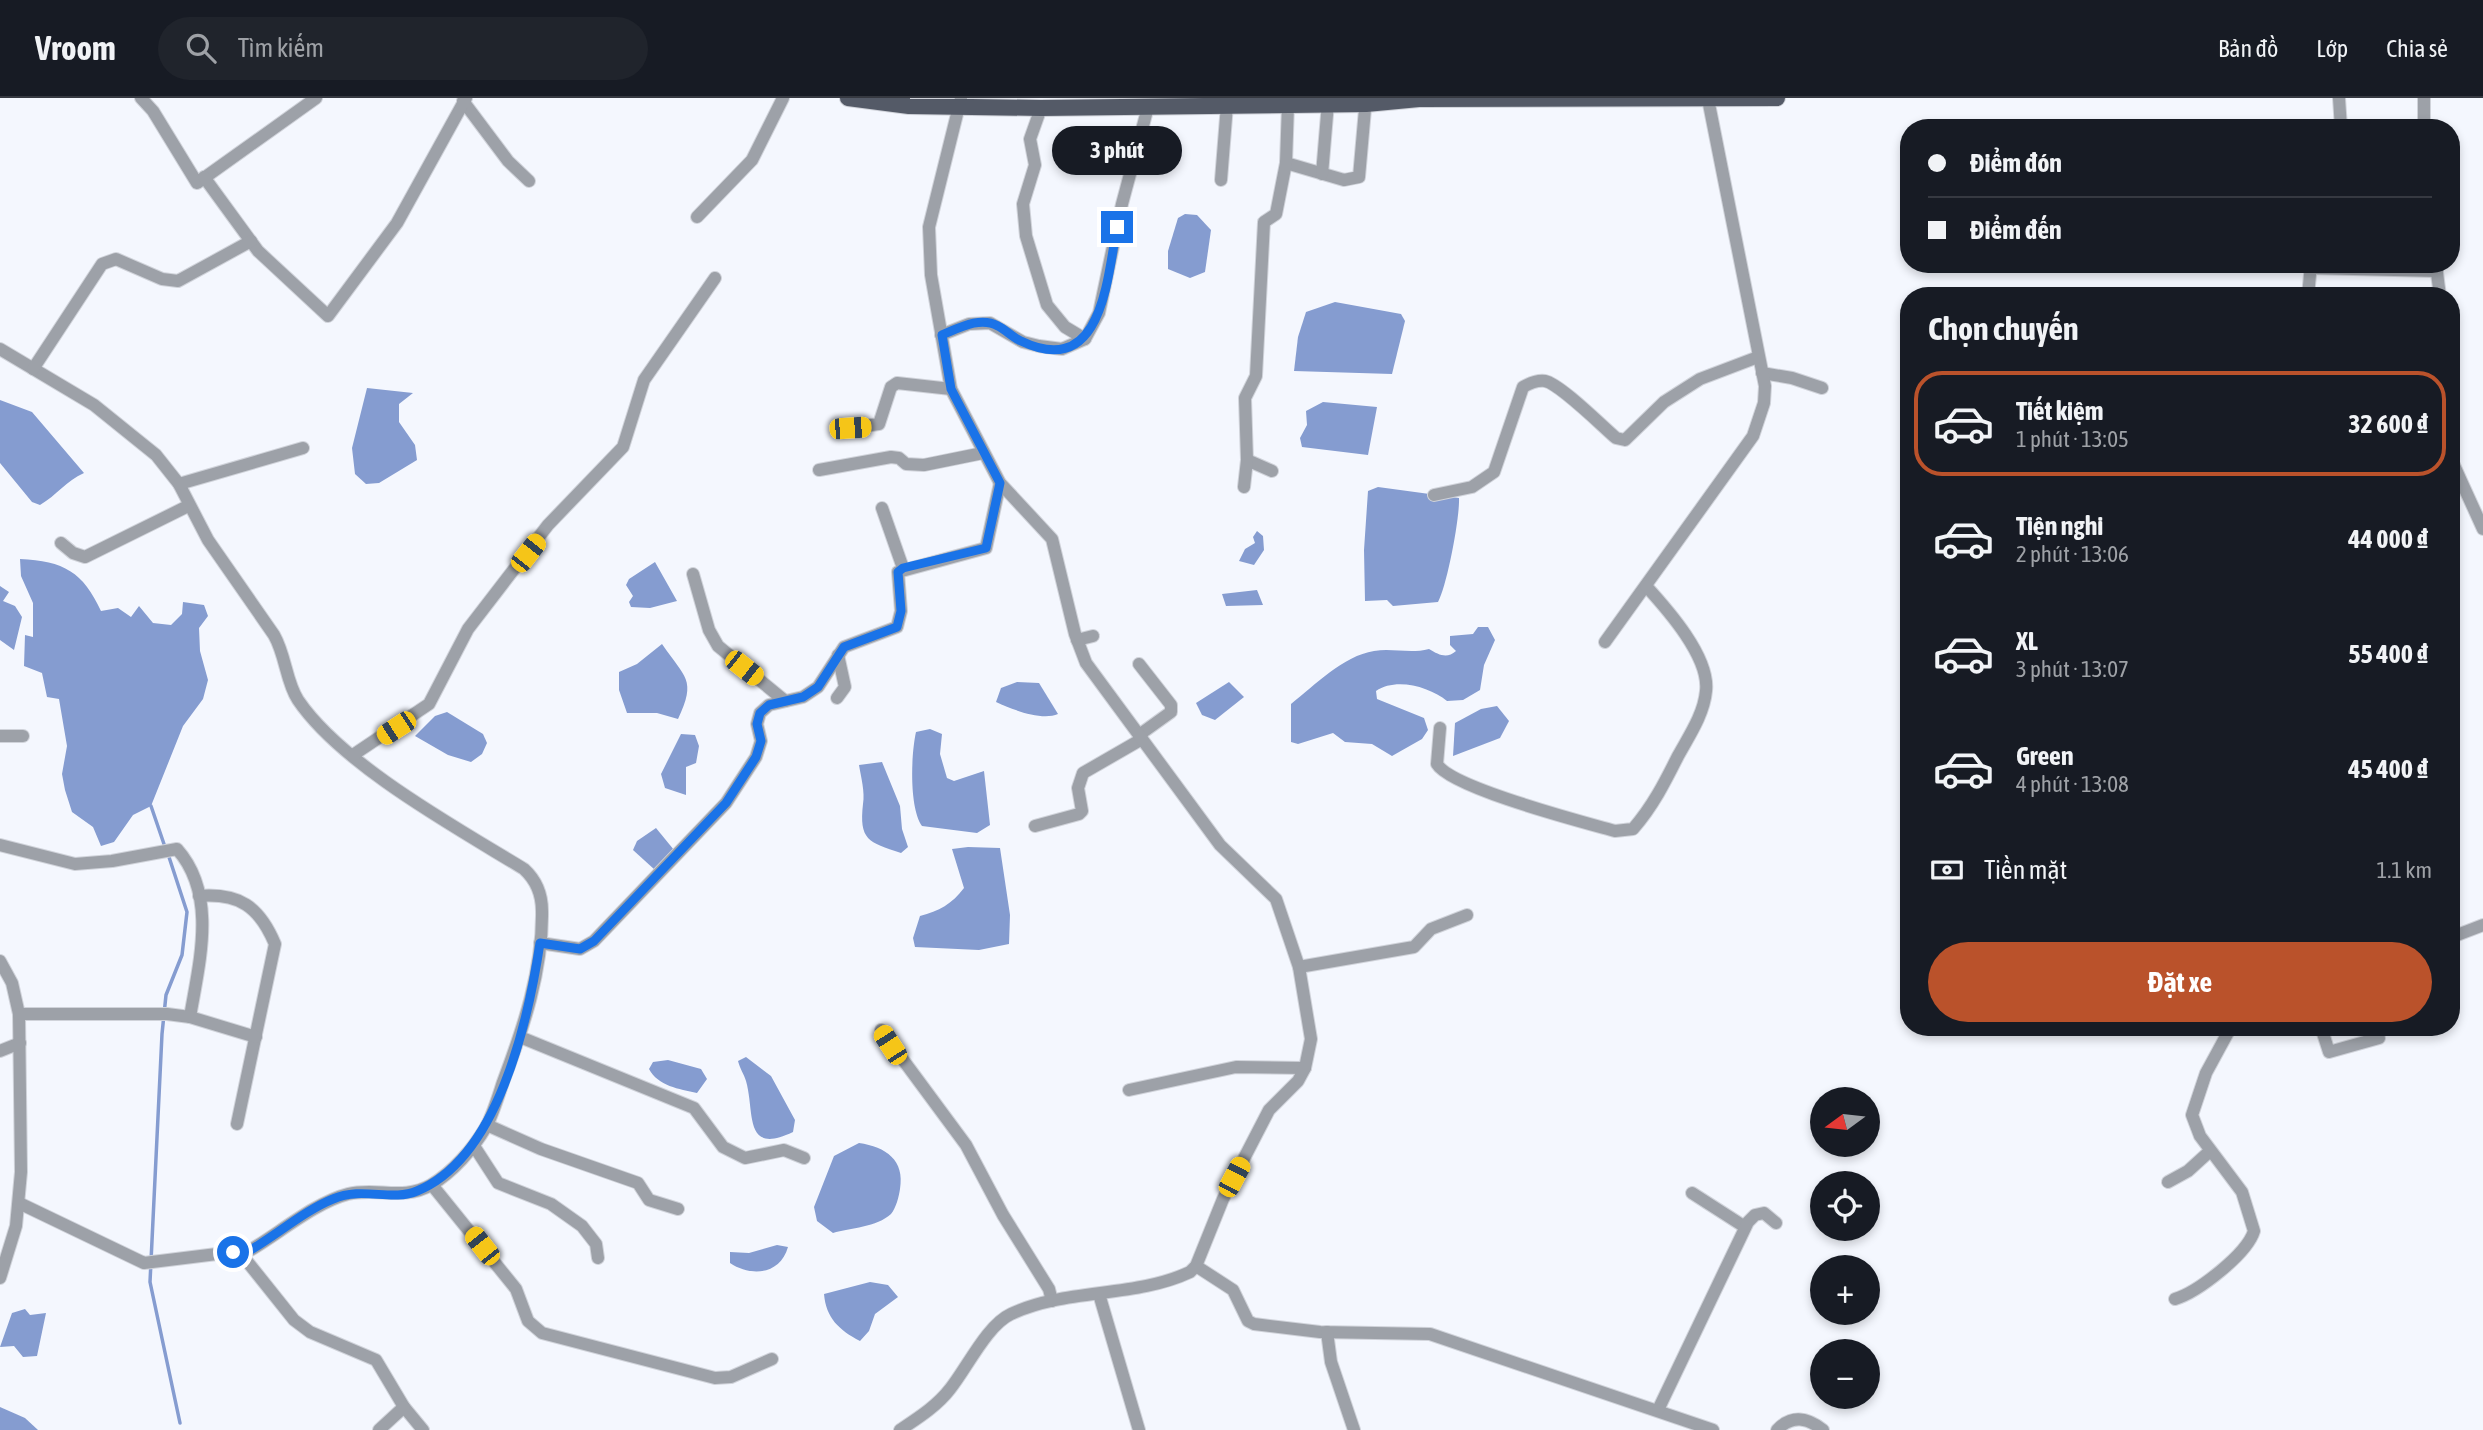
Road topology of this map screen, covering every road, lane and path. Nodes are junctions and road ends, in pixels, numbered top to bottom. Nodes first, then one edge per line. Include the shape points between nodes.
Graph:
1 (141, 98) edge
2 (316, 98) edge
3 (783, 98) edge
4 (848, 98) edge
5 (1070, 98) edge
6 (1532, 98) edge
7 (1777, 98) edge
8 (2339, 98) edge
9 (2424, 98) edge
10 (464, 99) edge
11 (1387, 99) edge
12 (1708, 99) edge
13 (958, 101) edge
14 (1048, 101) edge
15 (1366, 101) edge
16 (1328, 103) junction
17 (1288, 104) junction
18 (1227, 105) junction
19 (1148, 107) junction
20 (2340, 119) edge
21 (2424, 119) edge
22 (1286, 163) junction
23 (1322, 174) junction
24 (204, 177) junction
25 (1221, 180) dead end
26 (529, 181) dead end
27 (697, 217) dead end
28 (251, 241) junction
29 (716, 278) dead end
30 (942, 335) junction
31 (1085, 338) junction
32 (0, 349) edge
33 (1758, 357) junction
34 (33, 369) junction
35 (1762, 373) junction
36 (1822, 388) dead end
37 (951, 389) junction
38 (850, 428) dead end
39 (303, 448) dead end
40 (983, 453) junction
41 (1247, 460) junction
42 (818, 470) dead end
43 (1272, 471) dead end
44 (2460, 479) edge
45 (1000, 483) junction
46 (179, 484) junction
47 (1244, 487) dead end
48 (1434, 495) dead end
49 (188, 506) junction
50 (882, 508) dead end
51 (2483, 529) edge
52 (61, 543) dead end
53 (903, 568) junction
54 (693, 574) dead end
55 (1646, 586) junction
56 (1093, 636) dead end
57 (1077, 640) junction
58 (1605, 642) dead end
59 (838, 655) junction
60 (1139, 664) dead end
61 (836, 698) dead end
62 (785, 701) junction
63 (1440, 728) dead end
64 (0, 736) edge
65 (23, 736) dead end
66 (1141, 737) junction
67 (354, 755) junction
68 (1035, 826) dead end
69 (0, 845) edge
70 (199, 896) junction
71 (1467, 915) dead end
72 (2483, 925) edge
73 (2460, 934) edge
74 (540, 943) junction
75 (0, 961) edge
76 (1299, 967) junction
77 (19, 1014) junction
78 (190, 1017) junction
79 (881, 1030) dead end
80 (2226, 1036) edge
81 (2324, 1036) edge
82 (256, 1037) junction
83 (520, 1037) junction
84 (2379, 1038) dead end
85 (20, 1043) junction
86 (0, 1051) edge
87 (1305, 1068) junction
88 (1129, 1090) dead end
89 (237, 1124) dead end
90 (487, 1125) junction
91 (474, 1146) junction
92 (2210, 1151) junction
93 (804, 1158) dead end
94 (2168, 1182) dead end
95 (432, 1185) junction
96 (1692, 1193) dead end
97 (19, 1203) junction
98 (678, 1209) dead end
99 (1776, 1223) dead end
100 (1745, 1227) junction
101 (242, 1255) junction
102 (598, 1258) dead end
103 (1196, 1266) junction
104 (0, 1278) edge
105 (1099, 1294) junction
106 (2175, 1299) dead end
107 (1052, 1301) junction
108 (1326, 1332) junction
109 (772, 1359) dead end
110 (404, 1407) junction
111 (1658, 1410) junction
112 (379, 1430) edge
113 (423, 1430) edge
114 (900, 1430) edge
115 (1139, 1430) edge
116 (1354, 1430) edge
117 (1713, 1430) edge
118 (1777, 1430) edge
119 (1823, 1430) edge

1 - 24 street via 197,183
2 - 24 street
3 - 27 street via 752,160
4 - 13 main road via 909,106
5 - 14 main road
6 - 11 main road
6 - 12 main road
7 - 12 main road
8 - 20 street
9 - 21 street
10 - 26 street via 508,161
10 - 28 street via 397,223 332,314 325,315
11 - 15 main road
12 - 33 street
13 - 14 main road
13 - 30 street via 929,227 930,275
14 - 19 main road
14 - 31 street via 1030,139 1035,165 1023,204 1026,236 1047,306 1065,327
15 - 16 main road
15 - 23 street via 1359,177 1344,180
16 - 17 main road
16 - 23 street
17 - 18 main road
17 - 22 street
18 - 19 main road
18 - 25 street
19 - 31 street via 1099,313
22 - 23 street
22 - 41 street via 1276,214 1264,222 1256,376 1245,398
24 - 28 street
28 - 34 street via 178,281 116,259 102,264
29 - 67 street via 645,380 623,447 548,525 468,629 429,704
30 - 31 street via 969,324 990,323 1039,346 1062,349
30 - 37 street
32 - 34 street
33 - 35 street
33 - 48 street via 1700,379 1664,402 1625,440 1616,438 1557,387 1532,382 1523,387 1494,472 1472,487
34 - 46 street via 94,404 140,438
35 - 36 street
35 - 55 street via 1764,403 1753,436
37 - 38 street via 897,383 891,387 880,424
37 - 40 street
39 - 46 street
40 - 42 street via 924,465 891,457
40 - 45 street
41 - 43 street
41 - 47 street
44 - 51 street
45 - 53 street via 986,548
45 - 57 street via 1052,539
46 - 49 street
49 - 52 street via 85,556
49 - 67 street via 283,650 297,698 316,722
50 - 53 street
53 - 59 street via 897,578 901,611 897,627 855,641
54 - 62 street via 709,631 718,646
55 - 58 street
55 - 63 street via 1678,620 1707,689 1699,715 1652,807 1633,829 1615,831 1499,796 1444,772 1437,764
56 - 57 street
57 - 66 street via 1097,681
59 - 61 street via 845,687
59 - 62 street via 818,687
60 - 66 street via 1171,705 1166,718
62 - 74 street via 760,713 761,741 756,757 726,803 594,941 580,949
64 - 65 street
66 - 68 street via 1083,773 1079,814
66 - 76 street via 1225,851 1276,899
67 - 74 street via 417,804 531,876 542,910
69 - 70 street via 75,864 112,862 166,849 181,852
70 - 78 street via 203,940
70 - 82 street via 237,898 260,916 275,944
71 - 76 street via 1431,929 1414,947
72 - 73 street
74 - 83 street
75 - 77 street via 12,983
76 - 87 street via 1311,1039
77 - 78 street
77 - 85 street
78 - 82 street
79 - 107 street via 966,1146
80 - 92 street via 2193,1107 2195,1125
81 - 84 street via 2329,1052
82 - 89 street
83 - 90 street
83 - 93 street via 694,1108 723,1147 745,1158 785,1150
85 - 86 street
85 - 97 street
87 - 88 street via 1236,1067
87 - 103 street via 1269,1110 1223,1199
90 - 91 street
90 - 98 street via 638,1183 649,1200
91 - 95 street
91 - 102 street via 498,1183 551,1204 582,1226 596,1244
92 - 94 street
92 - 106 street via 2242,1192 2254,1231 2244,1248 2203,1285
95 - 101 street via 402,1195 362,1191 331,1200
95 - 109 street via 516,1289 528,1321 541,1333 715,1378 731,1377
96 - 100 street
97 - 101 street via 149,1264 233,1252
97 - 104 street
99 - 100 street via 1760,1213
100 - 111 street
101 - 110 street via 294,1321 376,1360
103 - 105 street via 1185,1275
103 - 108 street via 1233,1290 1248,1321 1265,1327
105 - 107 street
105 - 115 street
107 - 114 street via 1002,1320 949,1391
108 - 111 street via 1430,1334
108 - 116 street
110 - 112 street
110 - 113 street
111 - 117 street
118 - 119 street via 1785,1422 1803,1419

